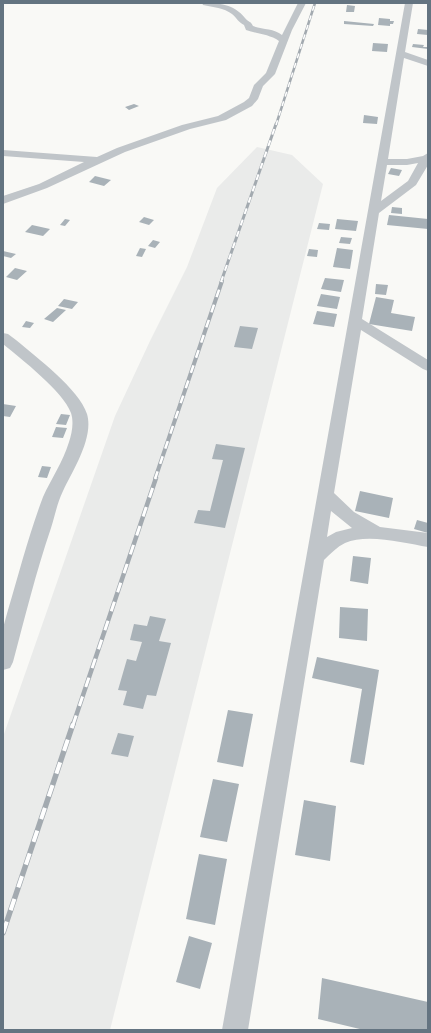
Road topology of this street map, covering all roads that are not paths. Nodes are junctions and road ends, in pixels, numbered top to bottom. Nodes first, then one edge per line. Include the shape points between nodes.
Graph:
1 (206, 3) edge
2 (302, 3) edge
3 (409, 3) edge
4 (284, 41) junction
5 (400, 60) junction
6 (426, 63) edge
7 (3, 153) edge
8 (428, 157) edge
9 (98, 160) junction
10 (383, 162) junction
11 (3, 200) edge
12 (375, 211) junction
13 (356, 321) junction
14 (3, 338) edge
15 (428, 366) edge
16 (326, 494) junction
17 (375, 532) junction
18 (428, 540) edge
19 (316, 556) junction
20 (3, 662) edge
21 (238, 1027) edge

1 - 4 street via 232,10 239,14 249,28 274,33
2 - 4 street
3 - 5 street
4 - 9 street via 270,74 259,85 248,104 222,118 186,127
5 - 6 street
5 - 10 street
7 - 9 street
8 - 10 street via 407,162
8 - 12 street via 412,183
9 - 11 street via 43,186
10 - 12 street
12 - 13 street
13 - 15 street
13 - 16 street
14 - 20 street via 68,395 76,406 80,424 76,444 55,490 35,547
16 - 17 street via 338,509 355,523
16 - 19 street
17 - 18 street
17 - 19 street via 355,534 333,542
19 - 21 street

